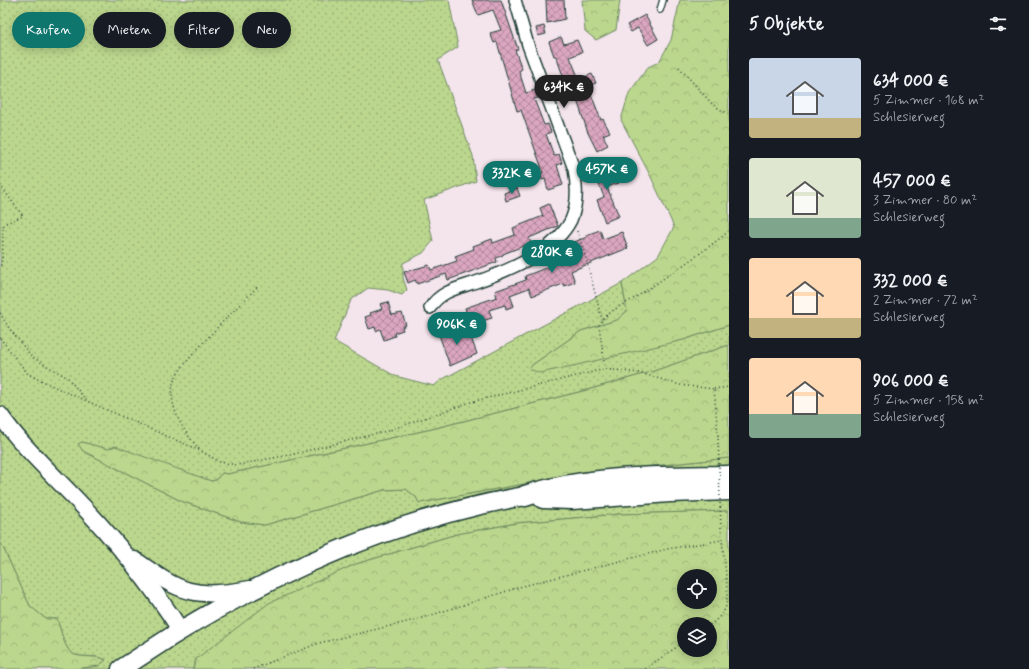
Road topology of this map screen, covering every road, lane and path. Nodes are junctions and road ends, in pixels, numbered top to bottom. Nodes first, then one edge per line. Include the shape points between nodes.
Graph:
1 (515, 0) edge
2 (663, 0) edge
3 (660, 10) dead end
4 (678, 67) dead end
5 (729, 115) edge
6 (0, 185) edge
7 (571, 220) junction
8 (729, 231) edge
9 (0, 267) edge
10 (257, 287) dead end
11 (430, 308) dead end
12 (0, 312) edge
13 (602, 320) junction
14 (0, 338) edge
15 (605, 369) junction
16 (729, 387) edge
17 (714, 389) junction
18 (88, 402) junction
19 (0, 415) edge
20 (201, 451) junction
21 (729, 476) edge
22 (729, 490) edge
23 (525, 496) junction
24 (722, 540) junction
25 (124, 552) junction
26 (728, 587) edge
27 (258, 588) junction
28 (717, 620) edge
29 (178, 633) junction
30 (677, 647) edge
31 (121, 669) edge
32 (253, 669) edge
33 (645, 669) edge

1 - 7 street via 528,45 574,169 577,186
2 - 3 lane
4 - 5 path via 712,104
6 - 9 path via 23,216 4,224 3,257
7 - 11 street via 558,237 529,258 494,276 440,295
7 - 13 path via 584,251
8 - 13 path via 636,297 609,312
10 - 20 path via 178,372 173,382 172,394 176,416 189,438
12 - 18 path via 32,357 68,378
13 - 15 path via 599,325
14 - 18 path via 28,374
15 - 17 path via 640,373 680,385
15 - 20 path via 472,402 387,431 294,454 237,465 220,462
16 - 17 path
17 - 24 path, bridge
18 - 20 path
19 - 25 main road
21 - 23 highway via 583,483
22 - 23 highway via 572,499
23 - 27 main road via 451,511 382,532 329,553
24 - 26 path
24 - 32 path via 667,549 523,586 419,619 319,643
25 - 27 main road via 164,581 185,590 218,594
25 - 29 main road
26 - 28 path via 726,607
27 - 29 main road
29 - 31 main road
30 - 33 path

